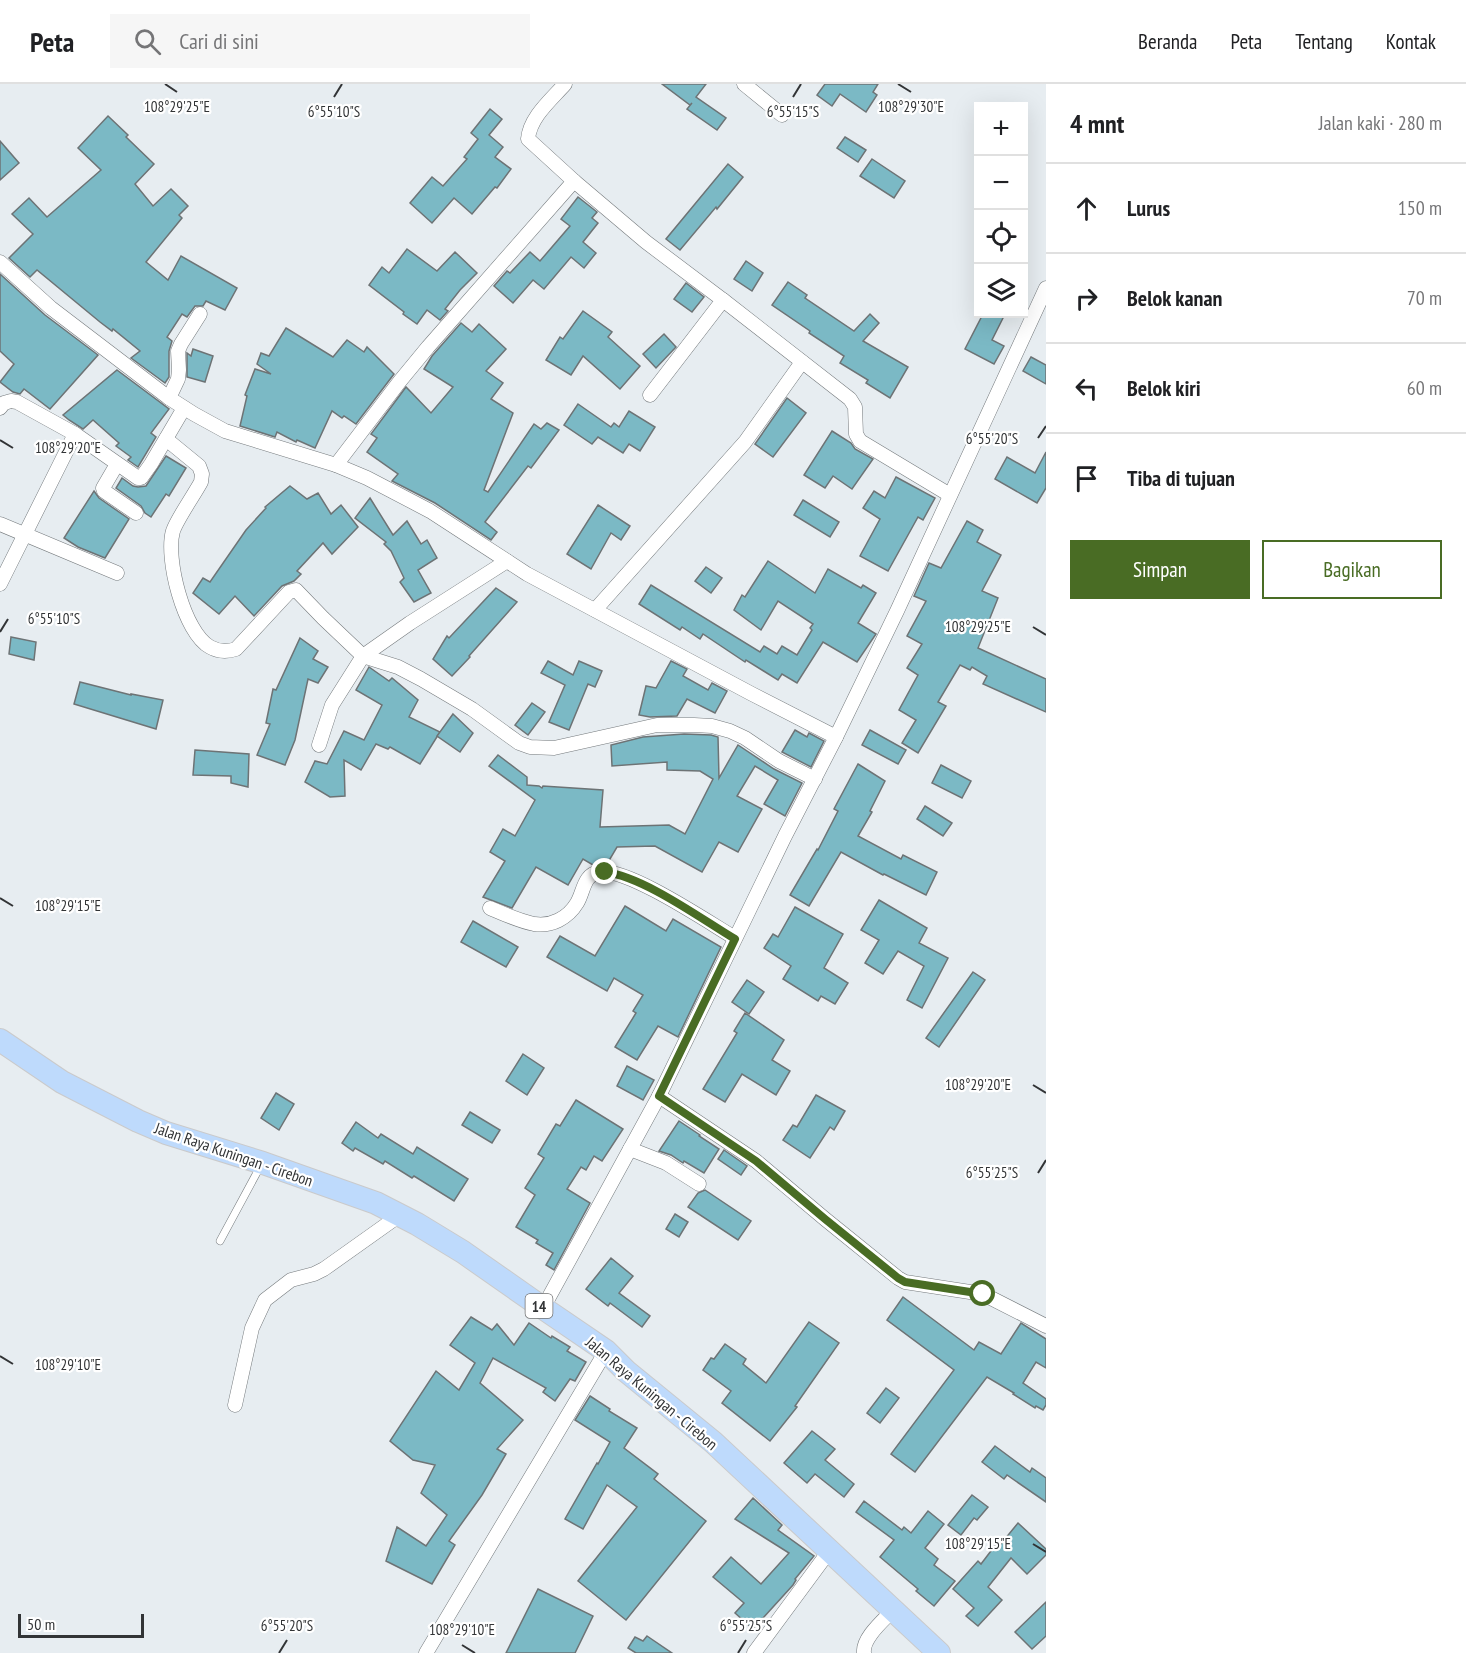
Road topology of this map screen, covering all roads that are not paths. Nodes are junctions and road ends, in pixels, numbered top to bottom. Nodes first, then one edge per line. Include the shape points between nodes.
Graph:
1 (565, 84) edge
2 (744, 84) edge
3 (782, 115) dead end
4 (574, 181) junction
5 (0, 262) edge
6 (1046, 288) edge
7 (723, 300) junction
8 (200, 314) dead end
9 (802, 362) junction
10 (650, 395) dead end
11 (169, 398) junction
12 (0, 408) edge
13 (184, 408) junction
14 (75, 434) junction
15 (166, 439) junction
16 (117, 464) junction
17 (336, 465) junction
18 (950, 495) junction
19 (136, 513) dead end
20 (0, 524) edge
21 (26, 535) junction
22 (507, 561) junction
23 (117, 573) dead end
24 (0, 584) edge
25 (595, 610) junction
26 (363, 656) junction
27 (836, 737) junction
28 (319, 745) dead end
29 (815, 779) junction
30 (490, 908) dead end
31 (735, 939) junction
32 (0, 1040) edge
33 (659, 1096) junction
34 (630, 1149) junction
35 (262, 1163) junction
36 (699, 1184) dead end
37 (400, 1215) junction
38 (220, 1241) dead end
39 (543, 1308) junction
40 (1046, 1326) edge
41 (606, 1350) junction
42 (235, 1405) dead end
43 (830, 1550) junction
44 (894, 1609) junction
45 (426, 1653) edge
46 (754, 1653) edge
47 (864, 1653) edge
48 (939, 1653) edge

1 - 4 street via 534,120 528,139
2 - 3 street
4 - 7 street
4 - 17 street via 428,346
5 - 11 street via 51,308
6 - 18 street
7 - 9 street
7 - 10 street
8 - 11 street via 178,351 178,379
9 - 18 street via 850,399 855,407 860,441
9 - 25 street via 740,448
11 - 13 street
12 - 14 street via 4,403 17,402
13 - 15 street
13 - 17 street via 225,431
14 - 16 street
14 - 21 street
15 - 16 street via 141,478
15 - 26 street via 199,466 202,474 201,483 173,530 170,548 180,598 198,636 208,646 226,653 236,649 289,592 296,590
16 - 19 street via 104,491
17 - 22 street via 430,511
18 - 27 street
20 - 21 street
21 - 23 street
21 - 24 street
22 - 25 street
22 - 26 street
25 - 27 street
26 - 28 street via 332,705
26 - 29 street via 421,679 530,747 554,748 657,725 712,726 746,738
27 - 29 street
29 - 31 street
30 - 31 street via 535,924 551,923 571,911 589,877 596,872 617,873 654,890
31 - 33 street
32 - 35 highway, Jalan Raya Kuningan - Cirebon / 14 via 87,1096 166,1133
33 - 34 street
33 - 40 street via 756,1161 898,1278 983,1294
34 - 36 street via 666,1163
34 - 39 street
35 - 37 highway, Jalan Raya Kuningan - Cirebon / 14
35 - 38 lane
37 - 39 highway, Jalan Raya Kuningan - Cirebon / 14 via 463,1252
37 - 42 street via 324,1269 291,1280 265,1300 252,1328
39 - 41 highway, Jalan Raya Kuningan - Cirebon / 14
41 - 43 highway, Jalan Raya Kuningan - Cirebon / 14
41 - 45 street
43 - 44 highway, Jalan Raya Kuningan - Cirebon / 14
43 - 46 street
44 - 47 street via 866,1640
44 - 48 highway, Jalan Raya Kuningan - Cirebon / 14

